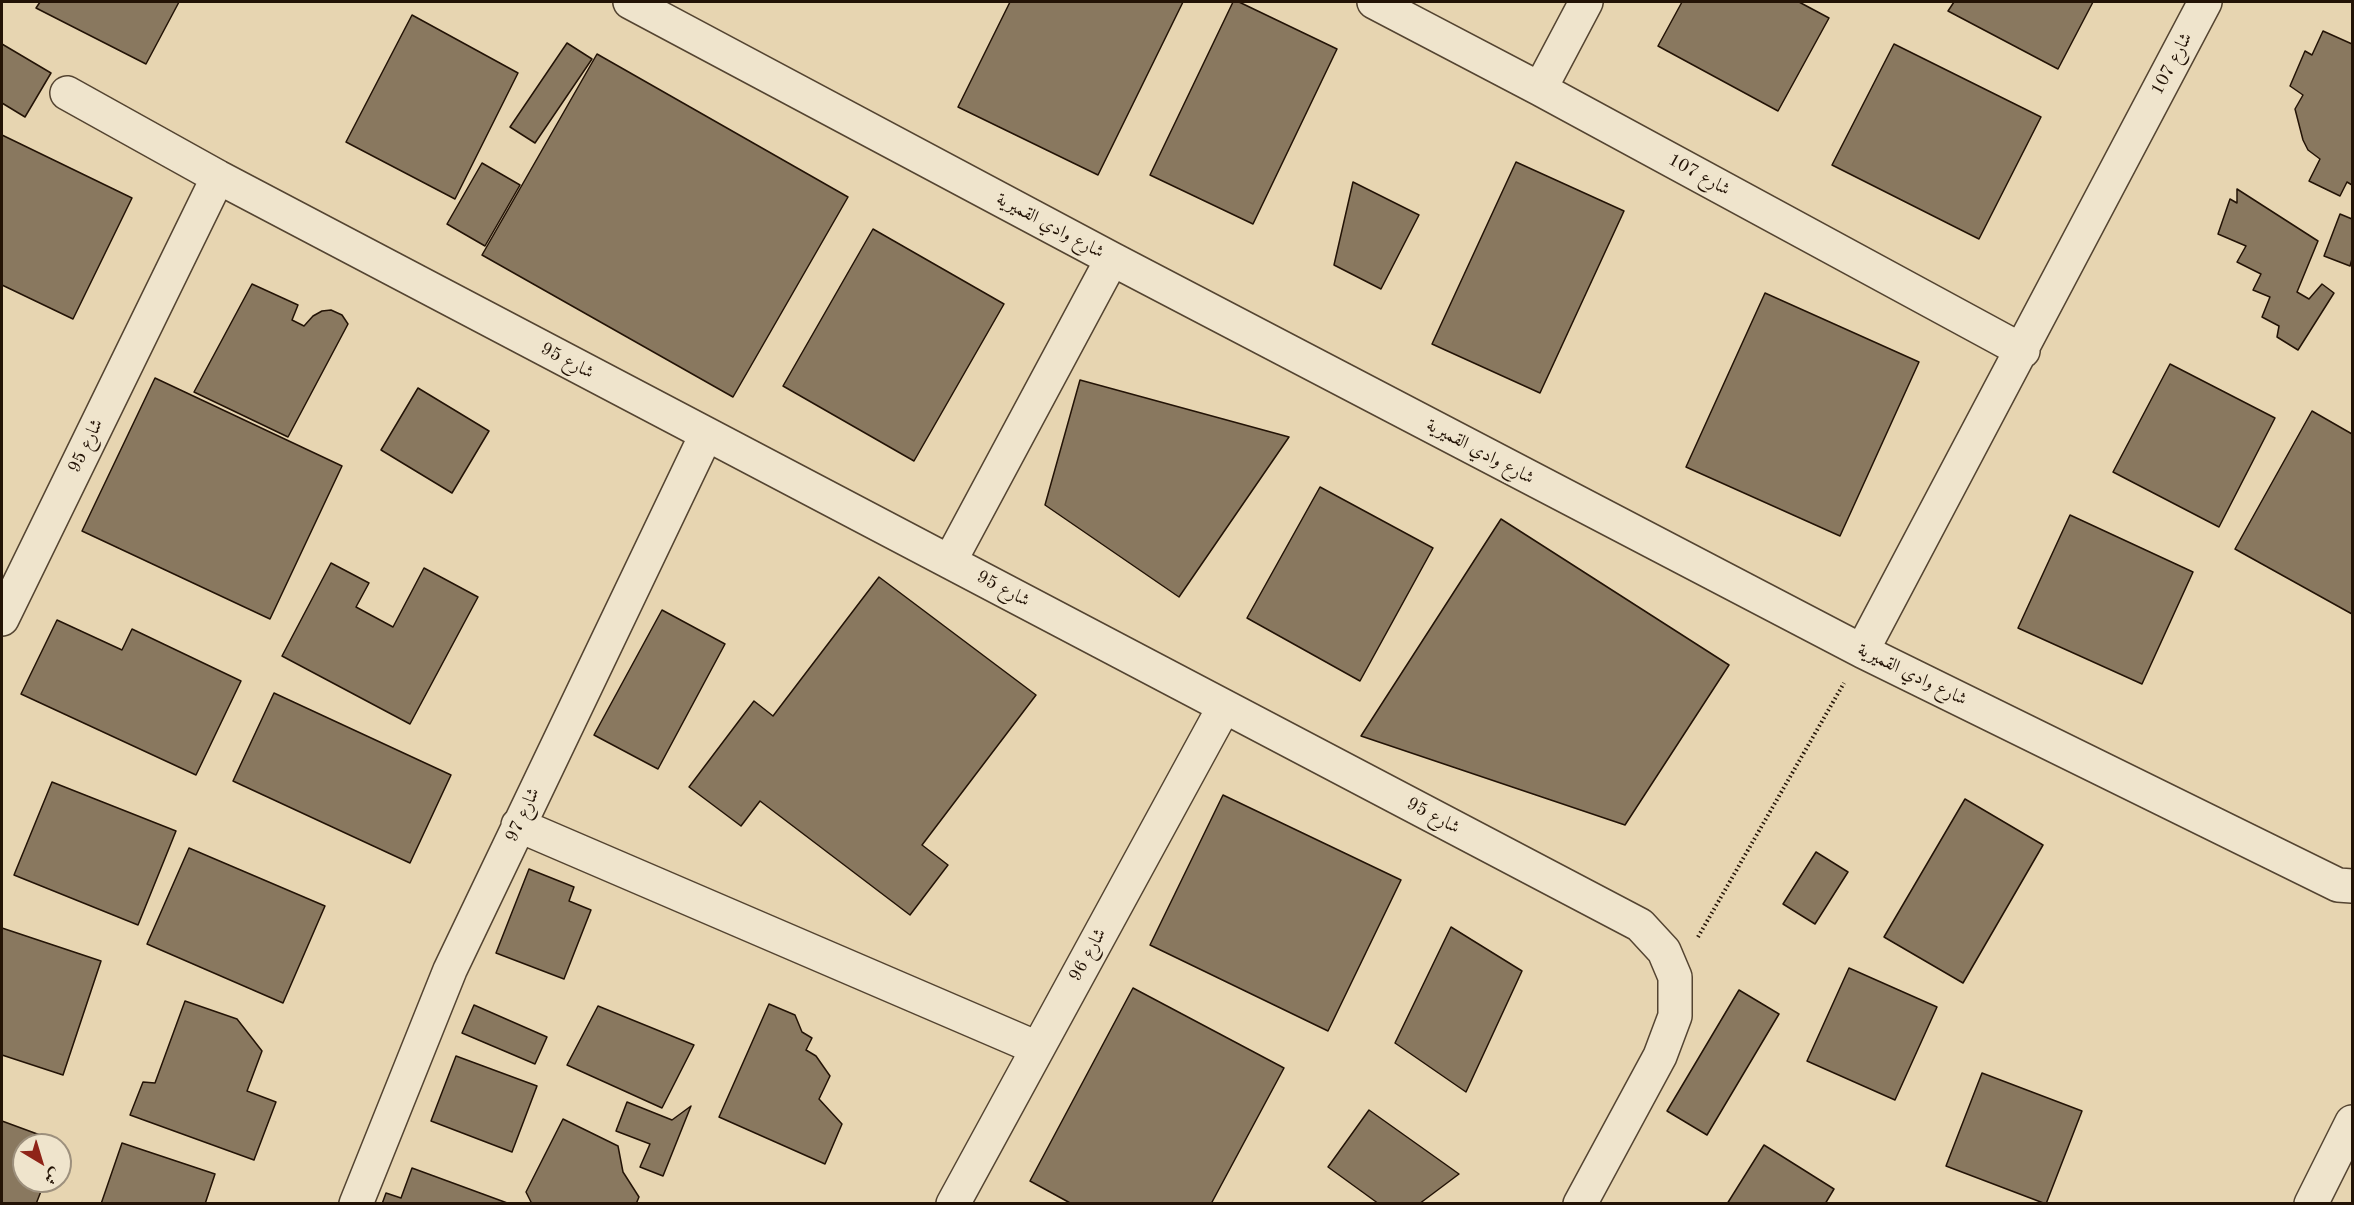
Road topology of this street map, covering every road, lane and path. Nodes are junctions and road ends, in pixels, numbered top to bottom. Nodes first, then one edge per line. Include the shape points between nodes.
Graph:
1 (630, 2) edge
2 (1374, 2) edge
3 (1586, 2) edge
4 (2205, 2) edge
5 (1540, 89) junction
6 (67, 93) dead end
7 (218, 177) junction
8 (1112, 260) junction
9 (2022, 351) junction
10 (706, 435) junction
11 (950, 561) junction
12 (2, 619) edge
13 (1862, 651) junction
14 (1224, 707) junction
15 (518, 825) junction
16 (2348, 892) edge
17 (1676, 977) junction
18 (1037, 1048) junction
19 (2352, 1122) edge
20 (356, 1203) edge
21 (953, 1203) edge
22 (1580, 1203) edge
23 (2310, 1203) edge

1 - 8 street, شارع وادي القميرية
2 - 5 street, شارع 107
3 - 5 street
4 - 9 street, شارع 107
5 - 9 street, شارع 107
6 - 7 street, شارع 95
7 - 10 street, شارع 95
7 - 12 street, شارع 95
8 - 11 street
8 - 13 street, شارع وادي القميرية
9 - 13 street, شارع 107
10 - 11 street, شارع 95
10 - 15 street, شارع 97
11 - 14 street, شارع 95
13 - 16 street, شارع وادي القميرية
13 - 17 path
14 - 17 street, شارع 95 via 1640,925 1665,951
14 - 18 street, شارع 96
15 - 18 street
15 - 20 street, شارع 97 via 450,970
17 - 22 street, شارع 95 via 1675,1016 1660,1056
18 - 21 street, شارع 96
19 - 23 street

